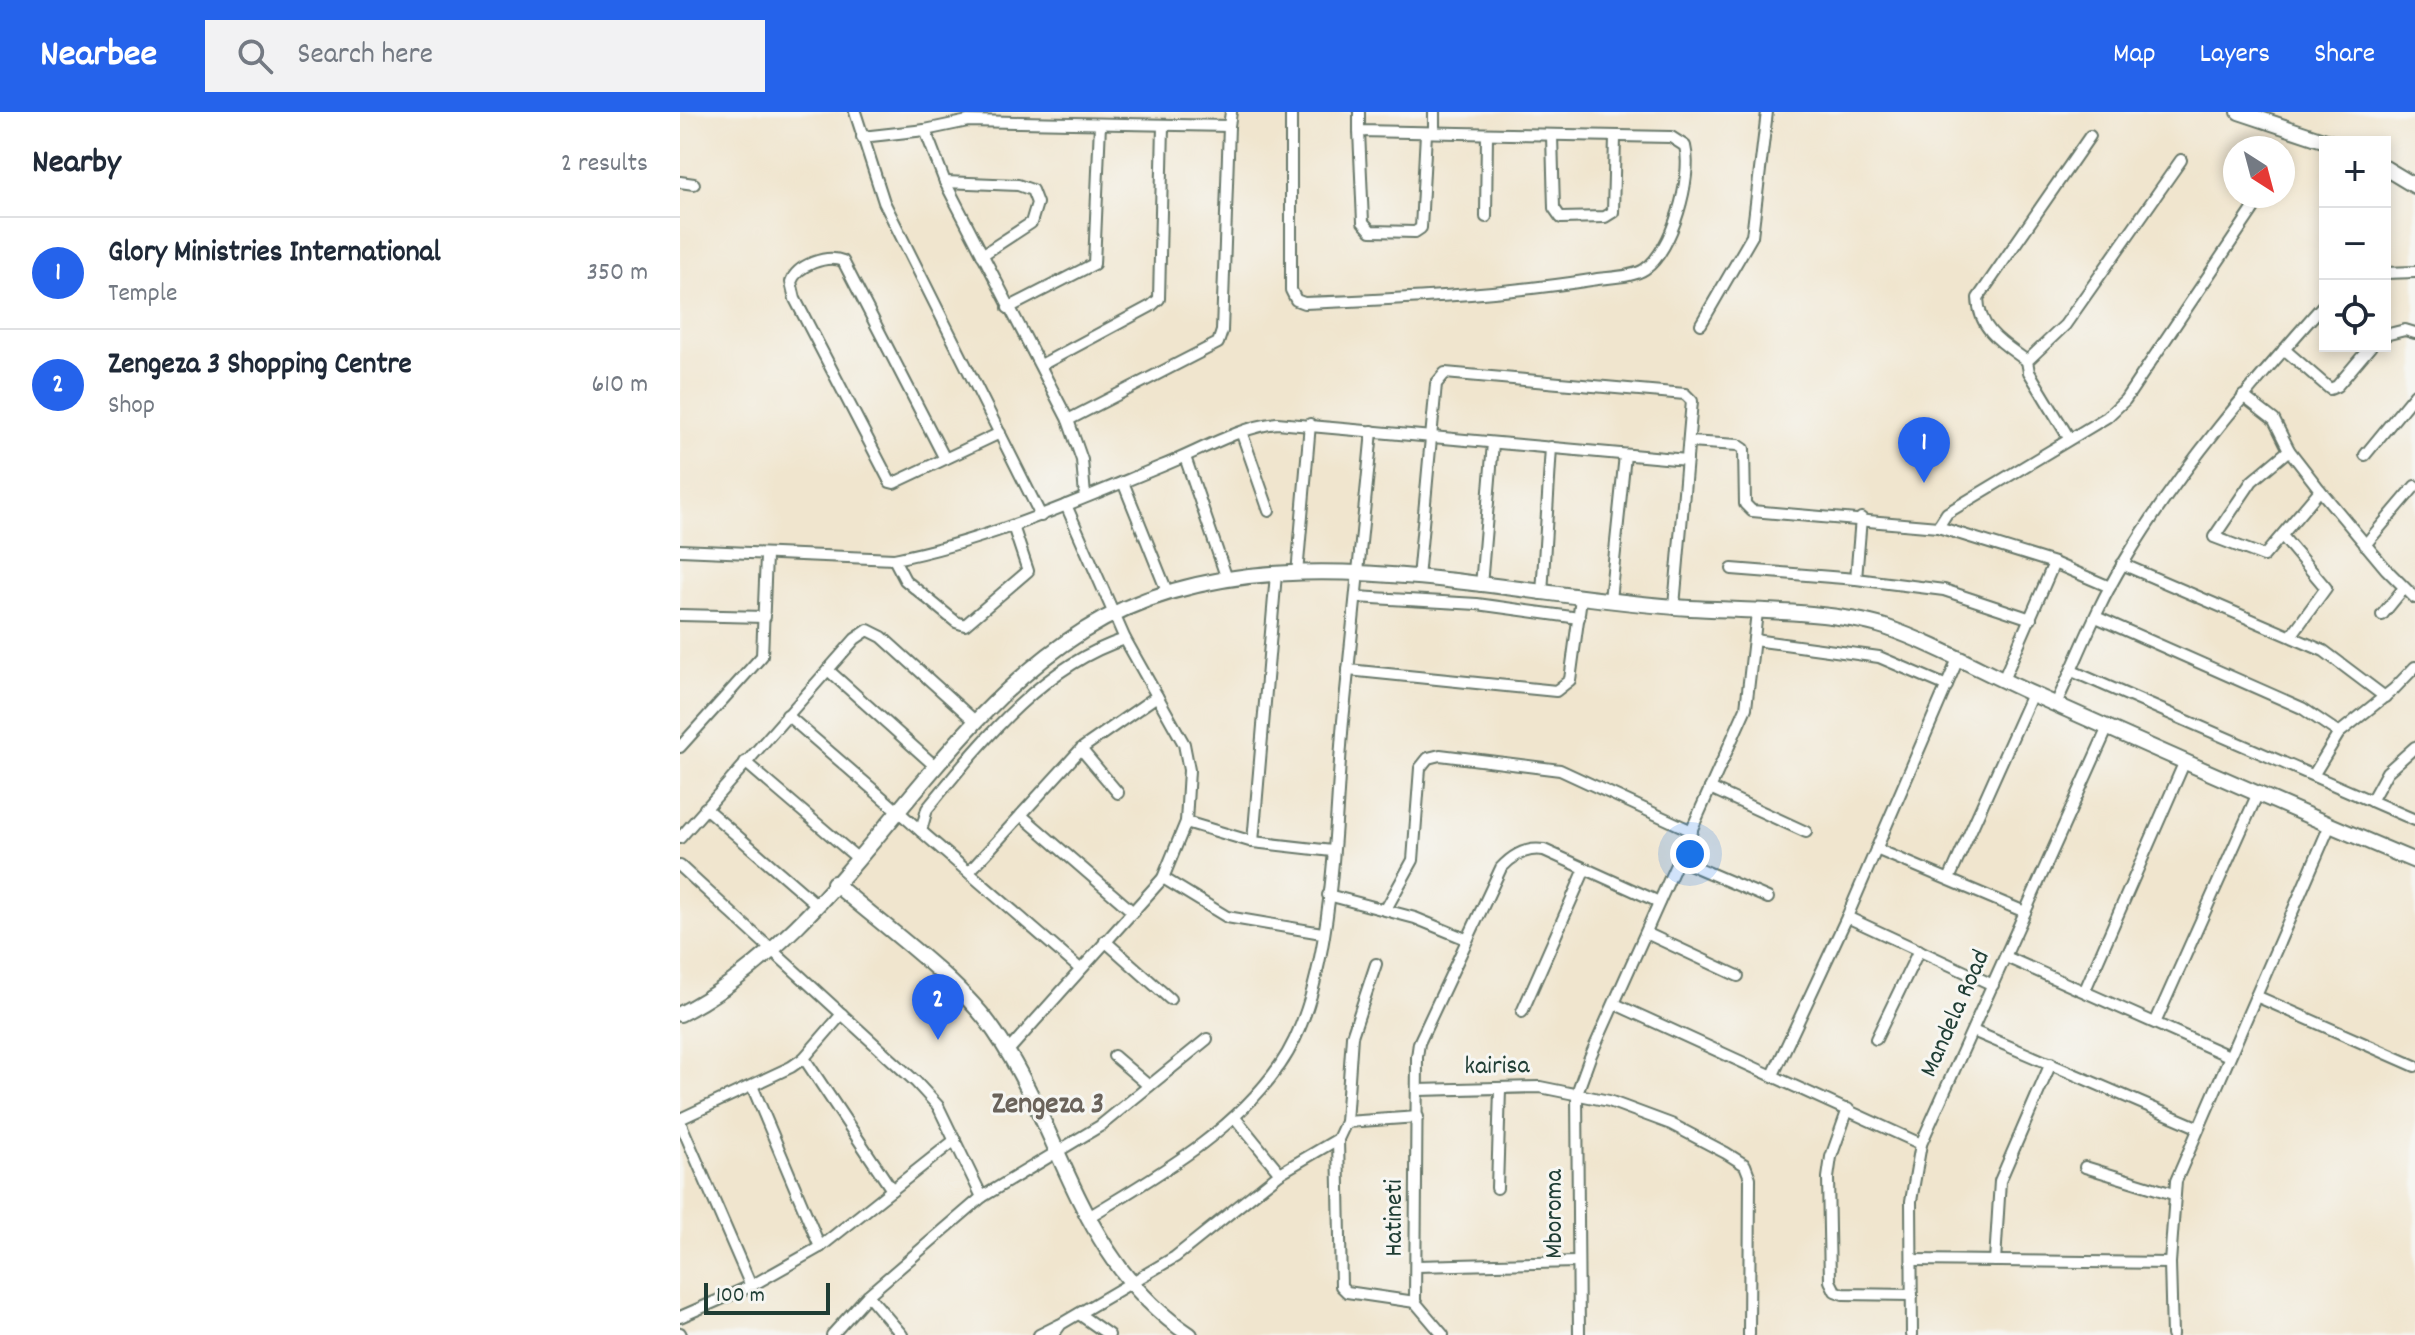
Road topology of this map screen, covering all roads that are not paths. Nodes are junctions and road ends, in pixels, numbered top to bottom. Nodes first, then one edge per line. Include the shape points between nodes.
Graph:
1 (855, 112) edge
2 (1231, 112) edge
3 (1291, 112) edge
4 (1359, 112) edge
5 (1434, 112) edge
6 (1767, 112) edge
7 (2239, 112) edge
8 (1116, 118) edge
9 (1100, 124) junction
10 (1163, 125) junction
11 (1229, 126) junction
12 (925, 130) junction
13 (1359, 131) junction
14 (1430, 132) junction
15 (1487, 134) junction
16 (1552, 136) junction
17 (2090, 136) dead end
18 (862, 137) junction
19 (1615, 138) junction
20 (2319, 139) edge
21 (2181, 160) dead end
22 (2391, 172) edge
23 (680, 182) edge
24 (945, 182) junction
25 (694, 184) dead end
26 (2415, 186) edge
27 (2254, 208) edge
28 (1486, 217) dead end
29 (982, 255) junction
30 (2415, 272) edge
31 (2391, 273) edge
32 (1008, 308) junction
33 (2319, 310) edge
34 (1701, 324) dead end
35 (2415, 333) edge
36 (2391, 334) edge
37 (2284, 349) junction
38 (2366, 352) edge
39 (2027, 361) junction
40 (1041, 365) junction
41 (2415, 394) edge
42 (2243, 396) junction
43 (1068, 420) junction
44 (1310, 424) junction
45 (1372, 431) junction
46 (1000, 433) junction
47 (1242, 434) junction
48 (1430, 437) junction
49 (2069, 438) junction
50 (1689, 442) junction
51 (1493, 443) junction
52 (1551, 447) junction
53 (2289, 450) junction
54 (1625, 455) junction
55 (2365, 455) dead end
56 (1185, 457) junction
57 (945, 459) junction
58 (1687, 460) junction
59 (1123, 482) junction
60 (2415, 486) edge
61 (2320, 490) junction
62 (1085, 496) junction
63 (1066, 505) junction
64 (1269, 511) dead end
65 (1041, 516) junction
66 (1861, 518) junction
67 (1013, 526) junction
68 (1938, 527) junction
69 (2283, 537) junction
70 (2365, 545) junction
71 (680, 550) edge
72 (766, 556) junction
73 (894, 559) junction
74 (2054, 563) junction
75 (2122, 564) junction
76 (1732, 569) dead end
77 (1276, 574) junction
78 (1297, 574) junction
79 (1358, 574) junction
80 (1418, 578) junction
81 (1227, 579) junction
82 (1856, 579) junction
83 (1481, 586) junction
84 (2110, 587) junction
85 (2404, 588) junction
86 (1168, 594) junction
87 (1542, 594) junction
88 (1356, 597) junction
89 (1581, 598) junction
90 (2415, 598) edge
91 (1610, 600) junction
92 (1674, 606) junction
93 (1757, 612) junction
94 (1113, 614) junction
95 (680, 615) edge
96 (2382, 615) dead end
97 (765, 617) junction
98 (2096, 617) junction
99 (1579, 618) junction
100 (2031, 619) junction
101 (2291, 636) junction
102 (1125, 639) junction
103 (1754, 640) junction
104 (1958, 659) junction
105 (2415, 667) edge
106 (828, 670) junction
107 (1348, 670) junction
108 (2072, 671) junction
109 (2003, 680) junction
110 (1947, 686) junction
111 (2032, 694) junction
112 (1157, 696) junction
113 (2385, 697) junction
114 (2056, 704) junction
115 (787, 715) junction
116 (976, 722) junction
117 (2108, 727) junction
118 (2339, 733) junction
119 (681, 744) edge
120 (2415, 747) edge
121 (1081, 749) junction
122 (2185, 761) junction
123 (745, 762) junction
124 (936, 767) junction
125 (2314, 774) junction
126 (1710, 788) junction
127 (1118, 793) dead end
128 (2258, 793) junction
129 (2371, 801) junction
130 (705, 808) junction
131 (897, 813) junction
132 (1021, 815) junction
133 (2415, 820) edge
134 (1186, 822) junction
135 (2330, 825) junction
136 (921, 831) junction
137 (1692, 831) junction
138 (1806, 832) dead end
139 (680, 838) edge
140 (1253, 842) junction
141 (1876, 849) junction
142 (1332, 851) junction
143 (856, 857) junction
144 (1679, 860) junction
145 (2415, 861) edge
146 (680, 866) edge
147 (1585, 869) junction
148 (969, 872) junction
149 (1950, 877) junction
150 (1163, 878) junction
151 (834, 883) junction
152 (1328, 895) junction
153 (1768, 898) dead end
154 (1659, 902) junction
155 (816, 904) junction
156 (1386, 909) junction
157 (1133, 912) junction
158 (2025, 912) junction
159 (1847, 917) junction
160 (1322, 933) junction
161 (1646, 933) junction
162 (1466, 939) junction
163 (1105, 941) junction
164 (774, 949) junction
165 (1919, 950) junction
166 (2006, 957) junction
167 (1376, 964) dead end
168 (1080, 969) junction
169 (1738, 976) dead end
170 (1993, 985) junction
171 (2085, 990) junction
172 (2256, 996) junction
173 (1170, 999) dead end
174 (1615, 1004) junction
175 (1522, 1012) dead end
176 (680, 1014) edge
177 (842, 1014) junction
178 (2156, 1021) junction
179 (1973, 1031) junction
180 (1207, 1039) dead end
181 (1876, 1039) dead end
182 (1008, 1051) junction
183 (1114, 1056) dead end
184 (2229, 1056) junction
185 (804, 1058) junction
186 (2051, 1063) junction
187 (2415, 1066) edge
188 (1773, 1075) junction
189 (1149, 1086) junction
190 (753, 1088) junction
191 (1500, 1089) junction
192 (1418, 1090) junction
193 (1577, 1093) junction
194 (1848, 1109) junction
195 (1418, 1117) junction
196 (1236, 1119) junction
197 (680, 1120) edge
198 (1346, 1122) junction
199 (2197, 1127) junction
200 (1338, 1139) junction
201 (955, 1140) junction
202 (1921, 1144) junction
203 (1057, 1152) junction
204 (2085, 1167) dead end
205 (1280, 1173) junction
206 (1497, 1188) dead end
207 (892, 1190) junction
208 (2173, 1194) junction
209 (982, 1197) junction
210 (1087, 1218) junction
211 (820, 1247) junction
212 (1913, 1260) junction
213 (1995, 1261) junction
214 (1576, 1262) junction
215 (2170, 1263) junction
216 (1417, 1266) junction
217 (1129, 1283) junction
218 (751, 1286) junction
219 (868, 1295) junction
220 (1912, 1295) junction
221 (1415, 1302) junction
222 (1079, 1314) junction
223 (680, 1317) edge
224 (1061, 1324) junction
225 (832, 1335) edge
226 (902, 1335) edge
227 (1039, 1335) edge
228 (1053, 1335) edge
229 (1109, 1335) edge
230 (1190, 1335) edge
231 (1443, 1335) edge
232 (1579, 1335) edge
233 (1749, 1335) edge
234 (1912, 1335) edge
235 (2172, 1335) edge

1 - 18 street
2 - 11 street
3 - 19 street via 1291,290 1304,303 1500,292 1640,272 1650,265 1673,226 1682,202 1687,155 1685,146 1671,137
4 - 13 street
5 - 14 street
6 - 34 street via 1755,228
7 - 20 street
8 - 9 street
8 - 10 street
9 - 12 street via 968,121
9 - 32 street via 1094,264
10 - 11 street
10 - 40 street via 1159,299
11 - 43 street via 1218,343
12 - 18 street
12 - 24 street
13 - 14 street
13 - 14 street via 1363,222 1371,231 1415,232 1421,228
14 - 15 street
15 - 16 street
15 - 28 street
16 - 19 street
16 - 19 street via 1554,208 1561,218 1605,217 1613,212
17 - 39 street via 1978,298 1994,337
18 - 46 street via 884,202
21 - 39 street via 2065,325
22 - 26 street
23 - 25 street
24 - 29 street
24 - 29 street via 1032,190 1037,203 1031,223
27 - 49 street via 2125,400
29 - 32 street
30 - 31 street
32 - 40 street
33 - 37 street
35 - 36 street
37 - 38 street via 2330,389
37 - 42 street
39 - 49 street
40 - 43 street
41 - 55 street
42 - 53 street via 2274,420
42 - 75 street
43 - 62 street via 1082,460
44 - 45 street
44 - 47 street via 1269,424
44 - 78 street
45 - 48 street
45 - 79 street
46 - 57 street
46 - 65 street
47 - 56 street
47 - 64 street
48 - 50 street via 1436,384 1451,373 1685,394 1692,401
48 - 51 street
48 - 80 street
49 - 68 street via 1947,513
50 - 58 street
50 - 66 street via 1744,449 1745,504 1752,511
51 - 52 street
51 - 83 street
52 - 54 street
52 - 87 street
53 - 61 street
53 - 69 street via 2252,481 2213,535 2262,557
54 - 58 street
54 - 91 street
56 - 59 street
56 - 81 street
57 - 57 street via 890,482 795,299 791,282 798,271 827,258 843,261
58 - 92 street
59 - 62 street
59 - 86 street
60 - 70 street
61 - 69 street
61 - 70 street
62 - 63 street
63 - 65 street
63 - 94 street
65 - 67 street
66 - 68 street
66 - 82 street
67 - 73 street
67 - 73 street via 1028,571 965,625 905,580
68 - 74 street
69 - 101 street via 2326,588
70 - 85 street
71 - 72 street
72 - 73 street
72 - 97 street
74 - 84 street
74 - 100 street
75 - 84 street
75 - 101 street
76 - 82 street
77 - 78 street
77 - 81 street
77 - 140 street
78 - 79 street
79 - 80 street
79 - 88 street
80 - 83 street
81 - 86 street
82 - 100 street via 1944,590
83 - 87 street
84 - 98 street
85 - 90 street
85 - 96 street
86 - 94 street
87 - 89 street
88 - 99 street via 1477,604
88 - 107 street
89 - 91 street
89 - 99 street
91 - 92 street
92 - 93 street
93 - 103 street
93 - 104 street via 1878,625
94 - 102 street
94 - 116 street via 1017,679
95 - 97 street
97 - 119 street via 762,656
98 - 108 street
98 - 118 street via 2302,708
99 - 107 street via 1570,680 1556,691
100 - 109 street
101 - 113 street via 2338,660
102 - 112 street
102 - 136 street via 1077,660 1029,696 927,809
103 - 110 street via 1879,657
103 - 126 street via 1749,697
104 - 109 street
104 - 110 street
105 - 113 street
106 - 115 street
106 - 116 street via 868,630
106 - 124 street
107 - 142 street
108 - 114 street
108 - 125 street
109 - 111 street
110 - 141 street
111 - 114 street
111 - 149 street
112 - 121 street
112 - 134 street via 1179,731 1187,756
113 - 118 street
114 - 117 street
115 - 123 street
115 - 131 street
116 - 124 street
117 - 122 street
117 - 158 street, Mandela Road
118 - 125 street
120 - 129 street via 2387,772
121 - 127 street
121 - 132 street
122 - 128 street
122 - 171 street
123 - 130 street
123 - 143 street
124 - 131 street
125 - 129 street
126 - 137 street
126 - 138 street
128 - 135 street
128 - 178 street
129 - 133 street
130 - 139 street
130 - 155 street
131 - 136 street
131 - 143 street
132 - 148 street
132 - 157 street
134 - 140 street
134 - 150 street
135 - 145 street
135 - 172 street
136 - 148 street
137 - 144 street
137 - 156 street via 1560,770 1440,755 1428,758 1420,768 1413,860
140 - 142 street
141 - 149 street
141 - 159 street
142 - 152 street
143 - 151 street
144 - 153 street
144 - 154 street
146 - 164 street
147 - 154 street
147 - 162 street, Hatineti via 1544,850 1514,855 1501,868
147 - 175 street
148 - 168 street
149 - 158 street
150 - 157 street
150 - 160 street via 1227,917
151 - 155 street
151 - 182 street via 971,1003
152 - 156 street
152 - 160 street
154 - 161 street
155 - 164 street
156 - 162 street
157 - 163 street
158 - 166 street, Mandela Road
159 - 165 street
159 - 188 street
160 - 196 street via 1295,1041
161 - 169 street
161 - 174 street
162 - 192 street, Hatineti via 1419,1043
163 - 168 street
163 - 173 street
164 - 176 street
164 - 177 street
165 - 170 street
165 - 181 street
166 - 170 street, Mandela Road
166 - 171 street
167 - 198 street via 1348,1053
168 - 182 street
170 - 179 street, Mandela Road
171 - 178 street
172 - 184 street
172 - 187 street
174 - 188 street
174 - 193 street
177 - 185 street
177 - 201 street via 938,1106
178 - 184 street
179 - 186 street
179 - 202 street, Mandela Road
180 - 189 street
182 - 203 street
183 - 189 street
184 - 199 street
185 - 190 street
185 - 207 street
186 - 199 street
186 - 213 street via 2000,1181
188 - 194 street
189 - 203 street
190 - 197 street
190 - 211 street
191 - 192 street, kairisa
191 - 193 street, kairisa via 1540,1087
191 - 206 street
192 - 195 street, Hatineti
193 - 214 street, Mboroma
193 - 233 street, kairisa via 1671,1124 1749,1170
194 - 202 street
194 - 220 street via 1828,1178 1830,1281 1843,1294
195 - 198 street
195 - 216 street, Hatineti
196 - 205 street
196 - 210 street
197 - 218 street
198 - 200 street
199 - 208 street
200 - 205 street
200 - 221 street via 1341,1286 1347,1292
201 - 207 street
201 - 209 street
202 - 212 street, Mandela Road via 1911,1201
203 - 209 street
203 - 210 street
204 - 208 street
205 - 217 street via 1175,1257
207 - 211 street
208 - 215 street
209 - 219 street
210 - 217 street
211 - 218 street
212 - 213 street
212 - 220 street, Mandela Road
213 - 215 street
214 - 216 street
214 - 232 street, Mboroma
215 - 235 street
216 - 221 street, Hatineti
217 - 222 street
217 - 230 street
218 - 223 street
219 - 225 street
219 - 226 street
220 - 234 street, Mandela Road
221 - 231 street
222 - 224 street
222 - 229 street
224 - 227 street
224 - 228 street

